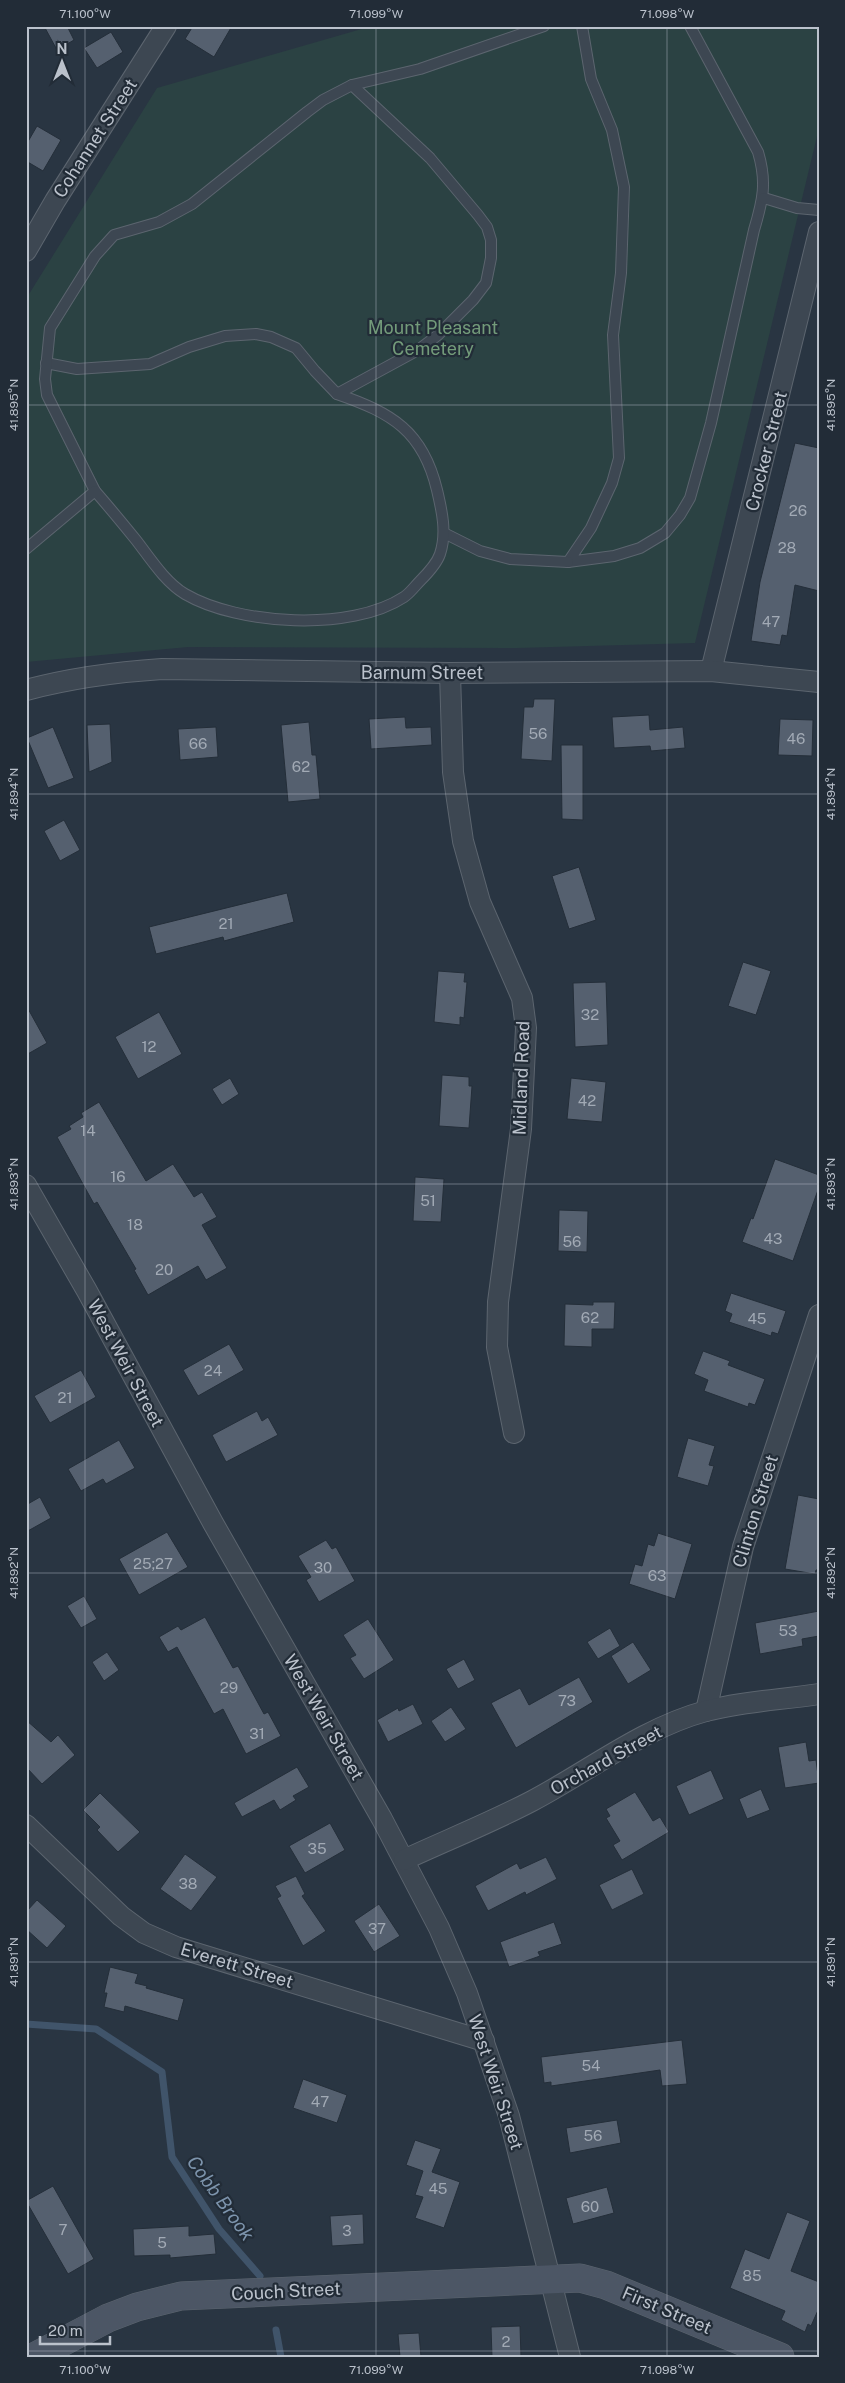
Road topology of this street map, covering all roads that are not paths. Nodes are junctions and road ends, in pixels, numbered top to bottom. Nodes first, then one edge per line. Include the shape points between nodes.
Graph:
1 (166, 26) edge
2 (544, 26) edge
3 (582, 26) edge
4 (690, 26) edge
5 (352, 85) junction
6 (764, 198) junction
7 (819, 210) edge
8 (819, 232) edge
9 (26, 251) edge
10 (46, 363) junction
11 (337, 394) junction
12 (96, 491) junction
13 (444, 533) junction
14 (26, 549) edge
15 (568, 562) junction
16 (711, 671) junction
17 (450, 673) junction
18 (819, 682) edge
19 (26, 690) edge
20 (26, 1185) edge
21 (819, 1315) edge
22 (514, 1433) dead end
23 (819, 1694) edge
24 (706, 1711) junction
25 (26, 1825) edge
26 (404, 1860) junction
27 (484, 2040) junction
28 (550, 2279) junction
29 (34, 2357) edge
30 (570, 2357) edge
31 (780, 2357) edge

1 - 9 street, Cohannet Street
2 - 5 lane via 420,69
3 - 15 lane via 591,80 612,130 624,186 621,273 613,335 619,458 612,483 591,528
4 - 6 lane via 758,152 764,171
5 - 10 lane via 323,100 192,204 158,222 114,235 95,256 50,328
5 - 11 lane via 430,158 478,214 487,227 492,258 486,283 438,335 418,350
6 - 7 lane via 797,208
6 - 15 lane via 690,498 665,533 640,548 614,556
8 - 16 street, Crocker Street
10 - 11 lane via 77,369 150,364 225,336 256,334 296,348
10 - 12 lane via 44,379 48,395
11 - 13 lane via 371,406 392,418 415,438 433,472
12 - 13 lane via 160,570 183,593 211,606 250,615 332,619 373,611 404,597 426,576 440,555
12 - 14 lane
13 - 15 lane via 480,551 510,559
16 - 17 street, Barnum Street
16 - 18 street, Barnum Street
17 - 19 street, Barnum Street via 162,670 84,677
17 - 22 street, Midland Road via 453,772 463,842 480,902 522,998 526,1028 520,1137 498,1302 497,1347
20 - 26 street, West Weir Street
21 - 24 street, Clinton Street via 743,1547
23 - 24 street, Orchard Street
24 - 26 street, Orchard Street via 650,1734 532,1801
25 - 27 street, Everett Street via 100,1897 144,1933 176,1947
26 - 27 street, West Weir Street via 455,1963
27 - 28 street, West Weir Street via 511,2124
28 - 29 street, Couch Street via 181,2296 108,2318
28 - 30 street, West Weir Street
28 - 31 street, First Street via 580,2278 606,2284

